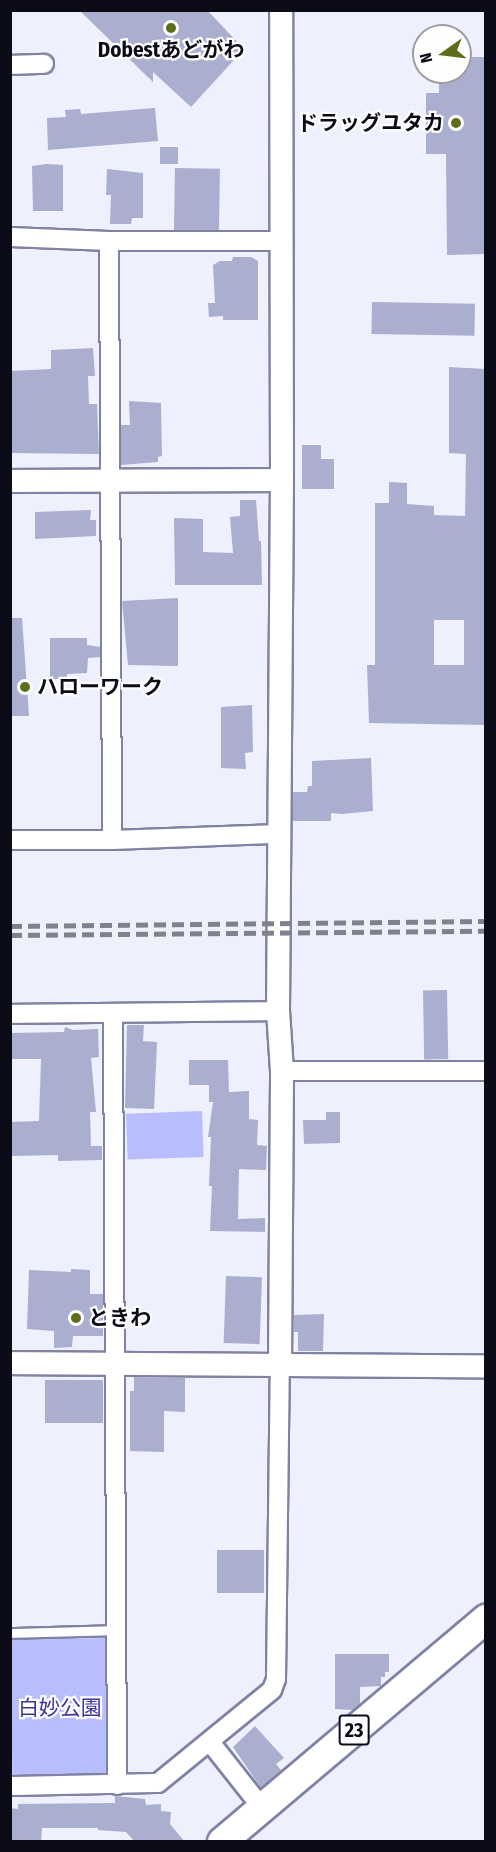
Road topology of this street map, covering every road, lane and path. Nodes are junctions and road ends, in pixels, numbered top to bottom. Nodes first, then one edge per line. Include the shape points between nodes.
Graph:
1 (281, 10) edge
2 (44, 64) dead end
3 (10, 65) edge
4 (10, 237) edge
5 (109, 241) junction
6 (283, 241) junction
7 (108, 480) junction
8 (282, 480) junction
9 (10, 481) edge
10 (279, 834) junction
11 (10, 840) edge
12 (112, 840) junction
13 (278, 1011) junction
14 (10, 1014) edge
15 (113, 1014) junction
16 (282, 1071) junction
17 (486, 1071) edge
18 (10, 1362) edge
19 (114, 1362) junction
20 (280, 1365) junction
21 (486, 1366) edge
22 (486, 1619) edge
23 (116, 1630) junction
24 (10, 1633) edge
25 (210, 1742) junction
26 (117, 1785) junction
27 (10, 1786) edge
28 (263, 1809) junction
29 (222, 1842) edge

1 - 6 street
2 - 3 street
4 - 5 street
5 - 6 street
5 - 7 street
6 - 8 street
7 - 8 street
7 - 9 street
7 - 12 street
8 - 10 street
10 - 12 street
10 - 13 street
11 - 12 street
13 - 15 street
13 - 16 street
14 - 15 street
15 - 19 street
16 - 17 street
16 - 20 street
18 - 19 street
19 - 20 street
19 - 23 street
20 - 21 street
20 - 25 street via 276,1679 272,1690
22 - 28 main road, 23
23 - 24 lane
23 - 26 street
25 - 26 street via 158,1783
25 - 28 street
26 - 27 street
28 - 29 main road, 23

